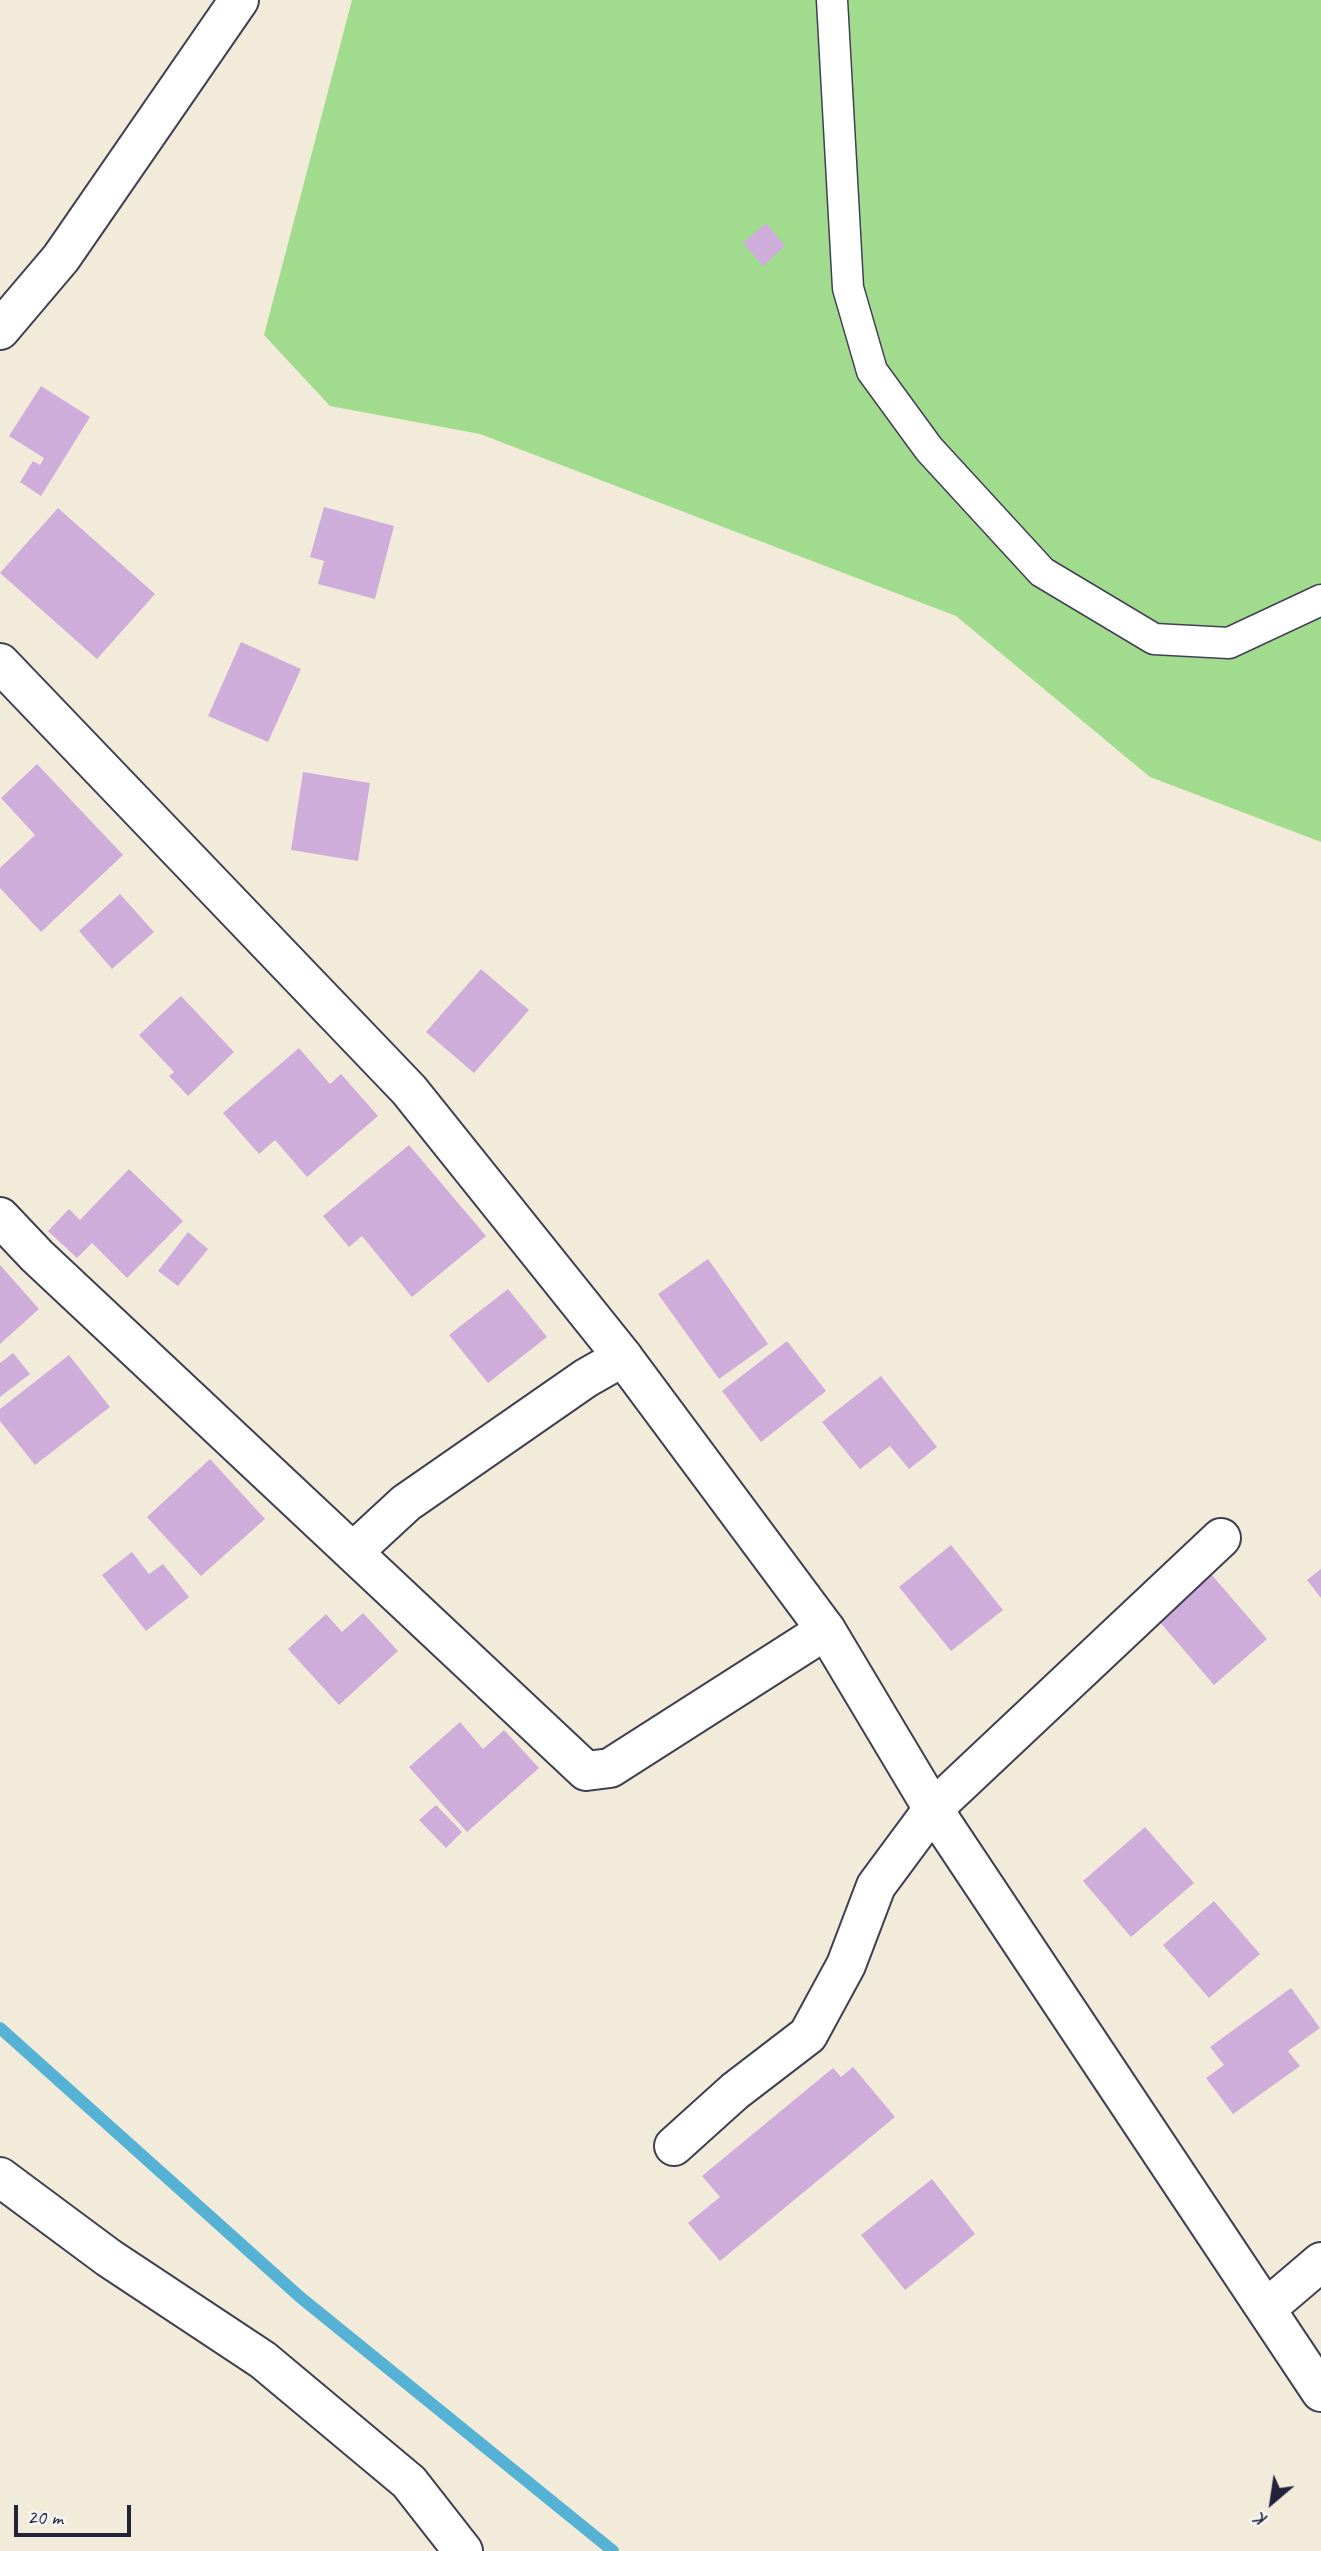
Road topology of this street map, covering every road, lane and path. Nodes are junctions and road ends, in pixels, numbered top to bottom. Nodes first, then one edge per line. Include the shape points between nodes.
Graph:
1 (239, 0) edge
2 (832, 0) edge
3 (0, 330) edge
4 (1321, 600) edge
5 (0, 663) edge
6 (0, 1217) edge
7 (623, 1357) junction
8 (1221, 1538) dead end
9 (353, 1552) junction
10 (826, 1629) junction
11 (933, 1809) junction
12 (674, 2146) dead end
13 (0, 2176) edge
14 (1321, 2262) edge
15 (1267, 2308) junction
16 (1321, 2392) edge
17 (463, 2551) edge

1 - 3 street via 61,258
2 - 4 street via 848,288 872,371 929,449 1042,572 1154,639 1229,643
5 - 7 street via 409,1090
6 - 9 street
7 - 9 street via 415,1496
7 - 10 street
8 - 11 street
9 - 10 street via 586,1770 610,1768
10 - 11 street
11 - 12 street via 876,1886 846,1965 807,2035
11 - 15 street
13 - 17 street via 109,2258 263,2360 409,2482
14 - 15 street
15 - 16 street

